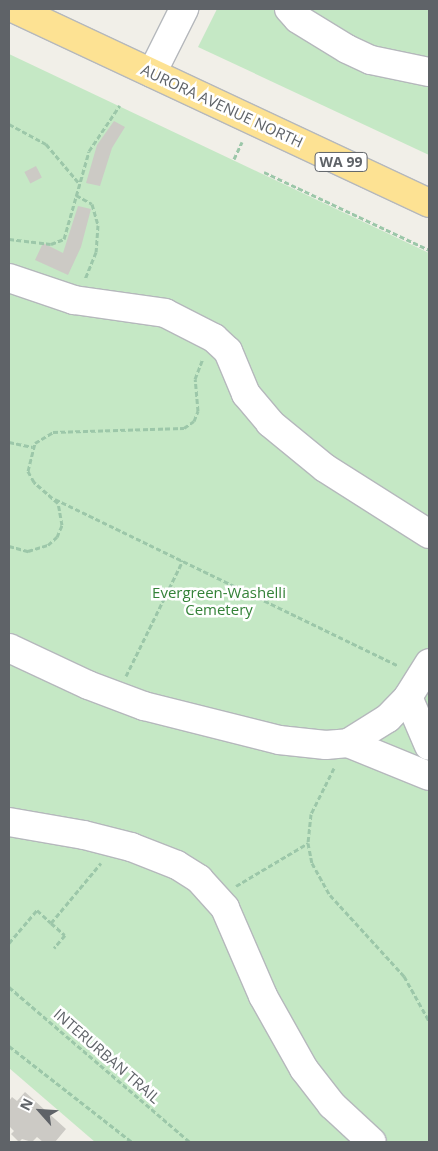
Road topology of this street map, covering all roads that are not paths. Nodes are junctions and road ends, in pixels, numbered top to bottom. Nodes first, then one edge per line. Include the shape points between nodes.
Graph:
1 (15, 9) edge
2 (184, 9) edge
3 (289, 9) edge
4 (152, 72) junction
5 (429, 72) edge
6 (429, 203) edge
7 (9, 278) edge
8 (429, 534) edge
9 (9, 648) edge
10 (420, 679) edge
11 (348, 743) junction
12 (429, 746) edge
13 (429, 776) edge
14 (9, 822) edge
15 (372, 1142) edge

1 - 4 highway, AURORA AVENUE NORTH / WA 99
2 - 4 street
3 - 5 street via 298,19 347,49 390,65
4 - 6 highway, AURORA AVENUE NORTH / WA 99
7 - 8 street via 74,300 165,313 214,338 228,350 246,394 270,423 347,484
9 - 11 street via 116,696 173,715 278,740 326,745
10 - 11 street via 388,718
10 - 12 street
11 - 13 street
14 - 15 street via 118,843 178,865 199,879 231,920 263,996 304,1069 332,1105

